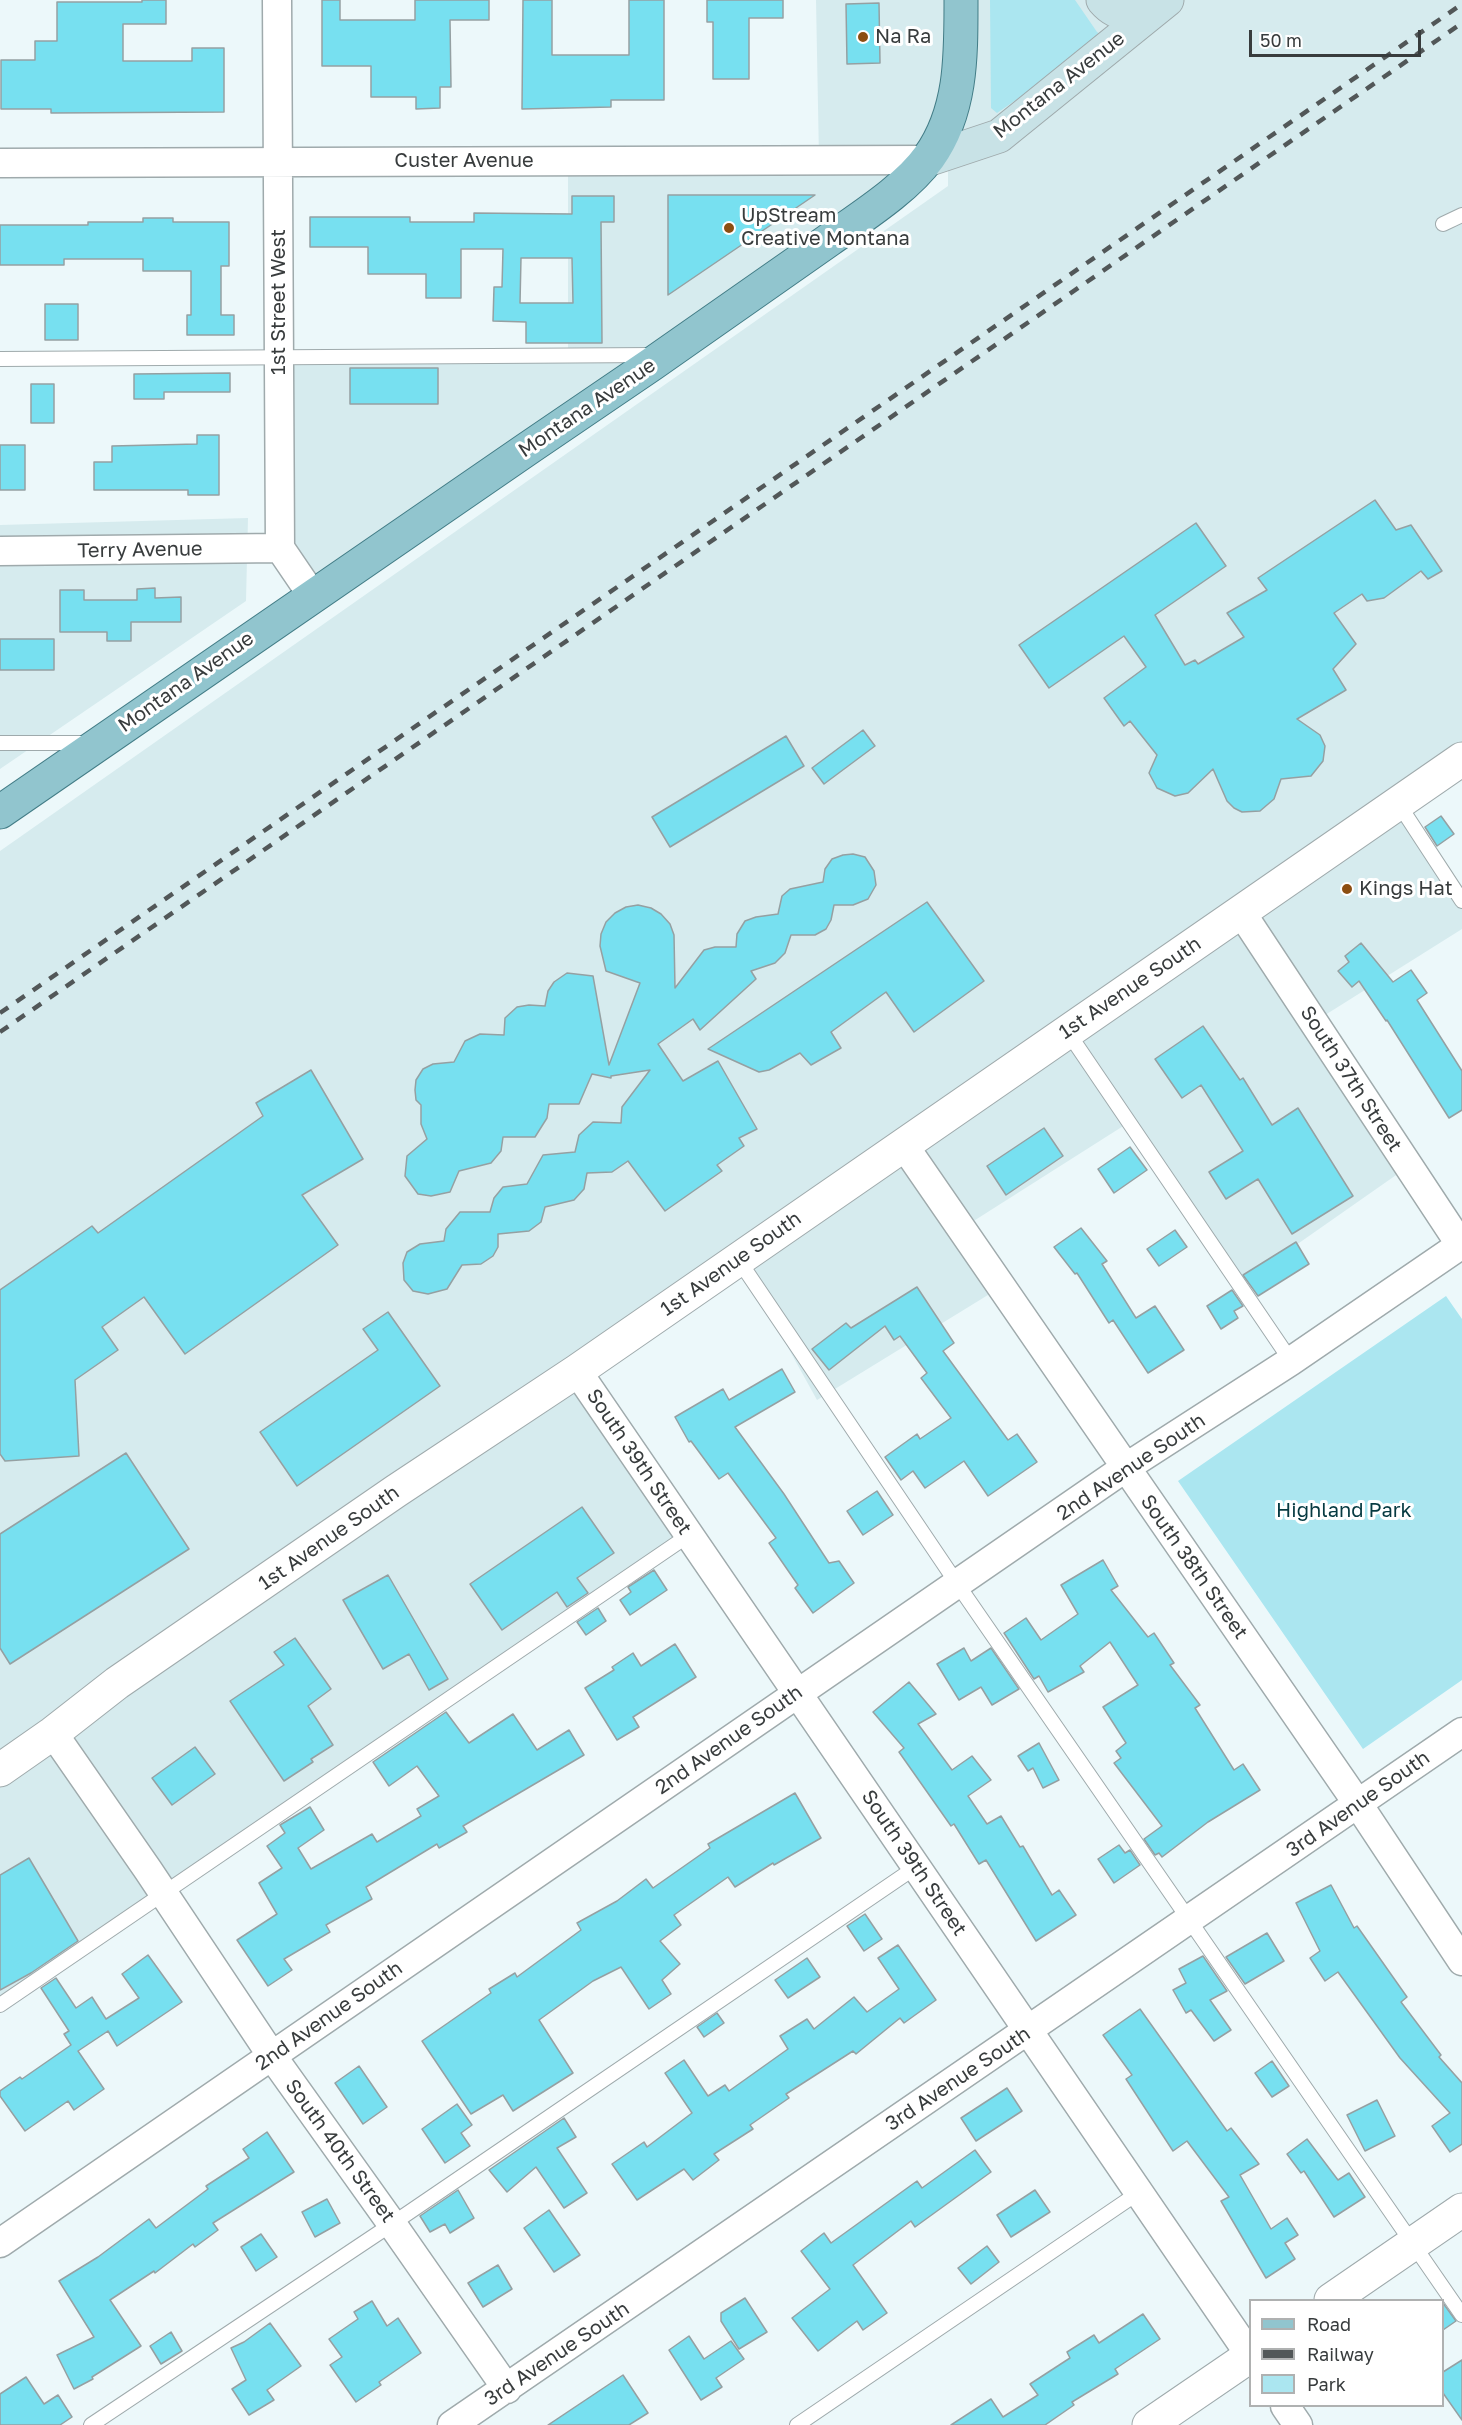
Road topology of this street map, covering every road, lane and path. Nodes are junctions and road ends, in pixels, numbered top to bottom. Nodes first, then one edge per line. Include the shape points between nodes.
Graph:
1 (277, 0) edge
2 (961, 0) edge
3 (1103, 0) edge
4 (1165, 1) edge
5 (927, 160) junction
6 (0, 163) edge
7 (279, 163) junction
8 (1462, 215) edge
9 (1443, 224) dead end
10 (665, 355) junction
11 (279, 358) junction
12 (0, 359) edge
13 (280, 548) junction
14 (0, 551) edge
15 (312, 595) junction
16 (98, 743) junction
17 (0, 744) edge
18 (1462, 759) edge
19 (1398, 803) junction
20 (0, 812) edge
21 (1462, 901) edge
22 (1240, 912) junction
23 (1067, 1031) junction
24 (903, 1144) junction
25 (1462, 1245) edge
26 (738, 1259) junction
27 (1291, 1361) junction
28 (577, 1371) junction
29 (1125, 1468) junction
30 (689, 1535) junction
31 (958, 1585) junction
32 (798, 1692) junction
33 (1462, 1732) edge
34 (53, 1733) junction
35 (0, 1770) edge
36 (1359, 1804) junction
37 (916, 1867) junction
38 (163, 1893) junction
39 (1189, 1920) junction
40 (1462, 1961) edge
41 (0, 2005) edge
42 (1028, 2031) junction
43 (272, 2056) junction
44 (1138, 2193) junction
45 (1462, 2210) edge
46 (392, 2224) junction
47 (0, 2243) edge
48 (1413, 2244) junction
49 (1334, 2299) edge
50 (1462, 2315) edge
51 (1249, 2352) edge
52 (1249, 2356) edge
53 (507, 2389) junction
54 (1286, 2407) edge
55 (91, 2425) edge
56 (452, 2425) edge
57 (797, 2425) edge
58 (1149, 2425) edge
59 (1298, 2425) edge

1 - 7 street, 1st Street West
2 - 5 main road via 959,78 952,113
3 - 4 main road via 1127,15
4 - 5 main road, Montana Avenue via 999,136
5 - 7 street, Custer Avenue
5 - 10 main road, Montana Avenue via 905,183 847,227
6 - 7 street, Custer Avenue
7 - 11 street, 1st Street West
8 - 9 lane
10 - 11 lane
10 - 15 main road, Montana Avenue
11 - 12 lane
11 - 13 street, 1st Street West
13 - 14 street, Terry Avenue
13 - 15 street
15 - 16 main road, Montana Avenue
16 - 17 lane
16 - 20 main road, Montana Avenue
18 - 19 street, 1st Avenue South
19 - 21 lane
19 - 22 street, 1st Avenue South
22 - 23 street, 1st Avenue South
22 - 25 street, South 37th Street
23 - 24 street, 1st Avenue South
23 - 27 lane
24 - 26 street, 1st Avenue South
24 - 29 street, South 38th Street
25 - 27 street, 2nd Avenue South
26 - 28 street, 1st Avenue South
26 - 31 lane
27 - 29 street, 2nd Avenue South
28 - 30 street, South 39th Street
28 - 34 street, 1st Avenue South via 117,1683
29 - 31 street, 2nd Avenue South
29 - 36 street, South 38th Street
30 - 32 street, South 39th Street
30 - 38 lane
31 - 32 street, 2nd Avenue South
31 - 39 lane
32 - 37 street, South 39th Street
32 - 43 street, 2nd Avenue South
33 - 36 street, 3rd Avenue South
34 - 35 street, 1st Avenue South
34 - 38 street, South 40th Street
36 - 39 street, 3rd Avenue South
36 - 40 street, South 38th Street
37 - 42 street, South 39th Street
37 - 46 lane
38 - 41 lane
38 - 43 street, South 40th Street
39 - 42 street, 3rd Avenue South
39 - 48 lane
42 - 44 street, South 39th Street
42 - 53 street, 3rd Avenue South
43 - 46 street, South 40th Street
43 - 47 street, 2nd Avenue South
44 - 51 street, South 39th Street
44 - 57 lane
45 - 48 street
46 - 53 street, South 40th Street
46 - 55 lane
48 - 49 street
48 - 50 lane
52 - 58 street
53 - 56 street, 3rd Avenue South
54 - 59 street

